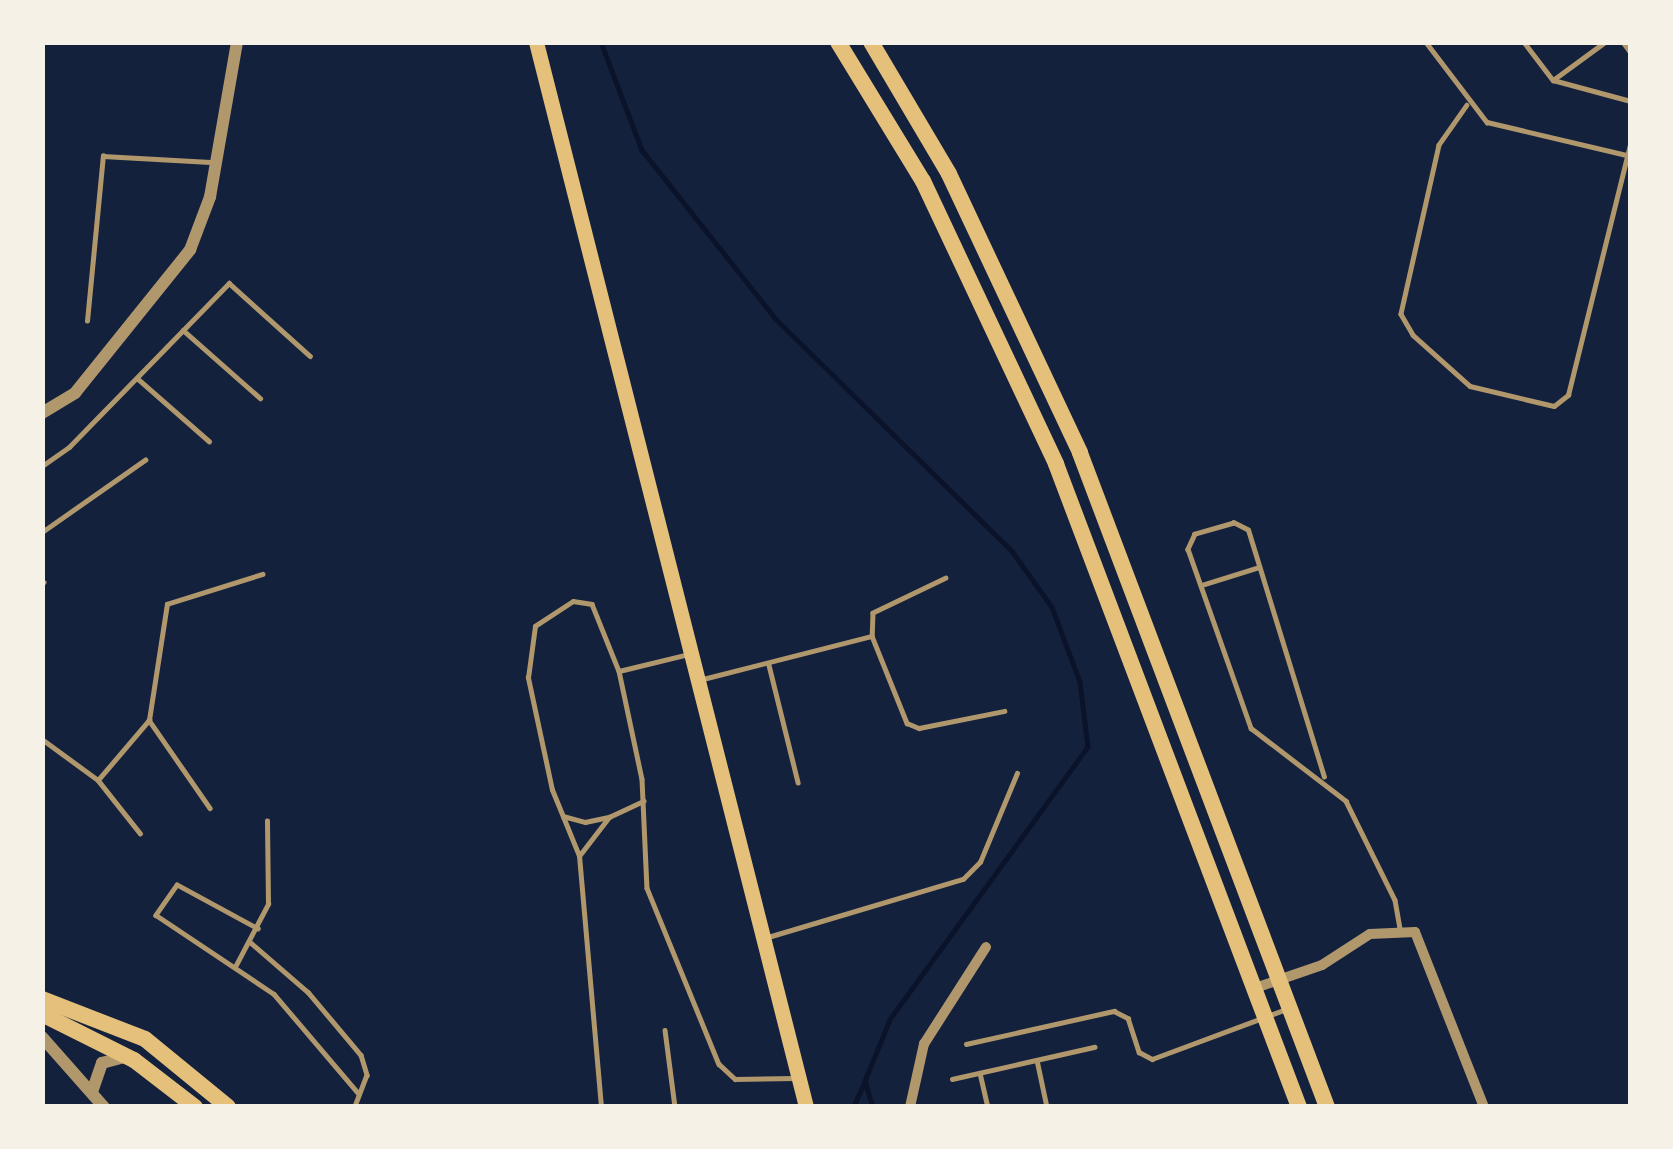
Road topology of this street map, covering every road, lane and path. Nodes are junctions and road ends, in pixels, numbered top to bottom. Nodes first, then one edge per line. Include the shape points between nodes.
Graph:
1 (237, 42) edge
2 (536, 42) edge
3 (838, 42) edge
4 (871, 42) edge
5 (1426, 42) edge
6 (1524, 42) edge
7 (1605, 42) edge
8 (1624, 42) edge
9 (1631, 53) edge
10 (1553, 80) junction
11 (1631, 101) edge
12 (1467, 105) junction
13 (1631, 140) edge
14 (1627, 154) junction
15 (215, 163) junction
16 (87, 321) dead end
17 (182, 329) junction
18 (310, 356) dead end
19 (136, 377) junction
20 (260, 398) dead end
21 (42, 412) edge
22 (209, 441) dead end
23 (145, 460) dead end
24 (42, 466) edge
25 (42, 532) edge
26 (1259, 566) junction
27 (262, 574) dead end
28 (946, 578) dead end
29 (1201, 585) junction
30 (872, 636) junction
31 (691, 653) junction
32 (768, 663) junction
33 (619, 671) junction
34 (698, 681) junction
35 (1004, 711) dead end
36 (149, 719) junction
37 (42, 739) edge
38 (1017, 773) dead end
39 (1324, 778) junction
40 (98, 779) junction
41 (798, 782) dead end
42 (644, 801) junction
43 (210, 808) dead end
44 (561, 815) junction
45 (609, 817) junction
46 (267, 821) dead end
47 (140, 833) dead end
48 (579, 856) junction
49 (1400, 928) junction
50 (258, 929) junction
51 (761, 939) junction
52 (250, 943) junction
53 (986, 947) dead end
54 (236, 965) junction
55 (1280, 979) junction
56 (1255, 988) junction
57 (42, 999) edge
58 (1290, 1008) junction
59 (42, 1014) edge
60 (1265, 1017) junction
61 (665, 1030) dead end
62 (42, 1037) edge
63 (966, 1044) dead end
64 (1094, 1047) dead end
65 (134, 1060) junction
66 (1037, 1060) junction
67 (980, 1072) junction
68 (796, 1078) junction
69 (952, 1079) dead end
70 (92, 1093) junction
71 (358, 1094) junction
72 (104, 1107) edge
73 (195, 1107) edge
74 (228, 1107) edge
75 (355, 1107) edge
76 (602, 1107) edge
77 (675, 1107) edge
78 (806, 1107) edge
79 (910, 1107) edge
80 (988, 1107) edge
81 (1047, 1107) edge
82 (1299, 1107) edge
83 (1327, 1107) edge
84 (1484, 1107) edge

1 - 15 street
2 - 31 main road
3 - 56 highway via 923,181 1056,464
4 - 55 highway via 949,174 1080,453
5 - 12 lane
6 - 10 lane
7 - 10 lane
8 - 9 lane
10 - 11 lane
12 - 14 lane via 1495,125
12 - 14 lane via 1439,145 1401,314 1413,335 1476,389 1554,406 1566,399
13 - 14 lane
15 - 16 lane via 103,156
15 - 21 street via 205,215 179,266 75,393
17 - 18 lane via 229,283
17 - 19 lane
17 - 20 lane
19 - 22 lane
19 - 24 lane
23 - 25 lane
26 - 29 lane
26 - 29 lane via 1242,524 1195,534 1188,549
26 - 39 lane
27 - 36 lane via 161,611
28 - 30 lane via 873,613
29 - 39 lane via 1251,728 1271,750
30 - 32 lane
30 - 35 lane via 907,723 919,728
31 - 33 lane
31 - 34 main road
32 - 34 lane
32 - 41 lane
33 - 42 lane
33 - 44 lane via 592,604 573,601 535,626 528,678
34 - 51 main road
36 - 40 lane
36 - 43 lane
37 - 40 lane
38 - 51 lane via 980,862 963,879
39 - 49 lane via 1364,829
40 - 47 lane
42 - 45 lane
42 - 68 lane via 647,888 719,1064 735,1079
44 - 45 lane
44 - 48 lane
45 - 48 lane
46 - 50 lane via 270,890
48 - 76 lane
49 - 55 street via 1370,934 1341,956
49 - 84 street via 1425,946
50 - 52 lane
50 - 54 lane via 177,885 169,889 156,915 161,922
51 - 68 main road
52 - 54 lane
52 - 71 lane via 308,992 361,1055 367,1075
53 - 79 street via 924,1044
54 - 71 lane via 298,1017
55 - 56 street
55 - 58 highway
56 - 60 highway
57 - 74 highway via 145,1039
58 - 60 lane
58 - 83 highway
59 - 65 highway
60 - 63 lane via 1152,1059 1139,1052 1128,1018 1114,1011
60 - 82 highway
61 - 77 lane
62 - 70 street
64 - 66 lane
65 - 70 street via 102,1063
65 - 73 highway
66 - 67 lane
66 - 81 lane
67 - 69 lane
67 - 80 lane
68 - 78 main road
70 - 72 street
71 - 75 lane

